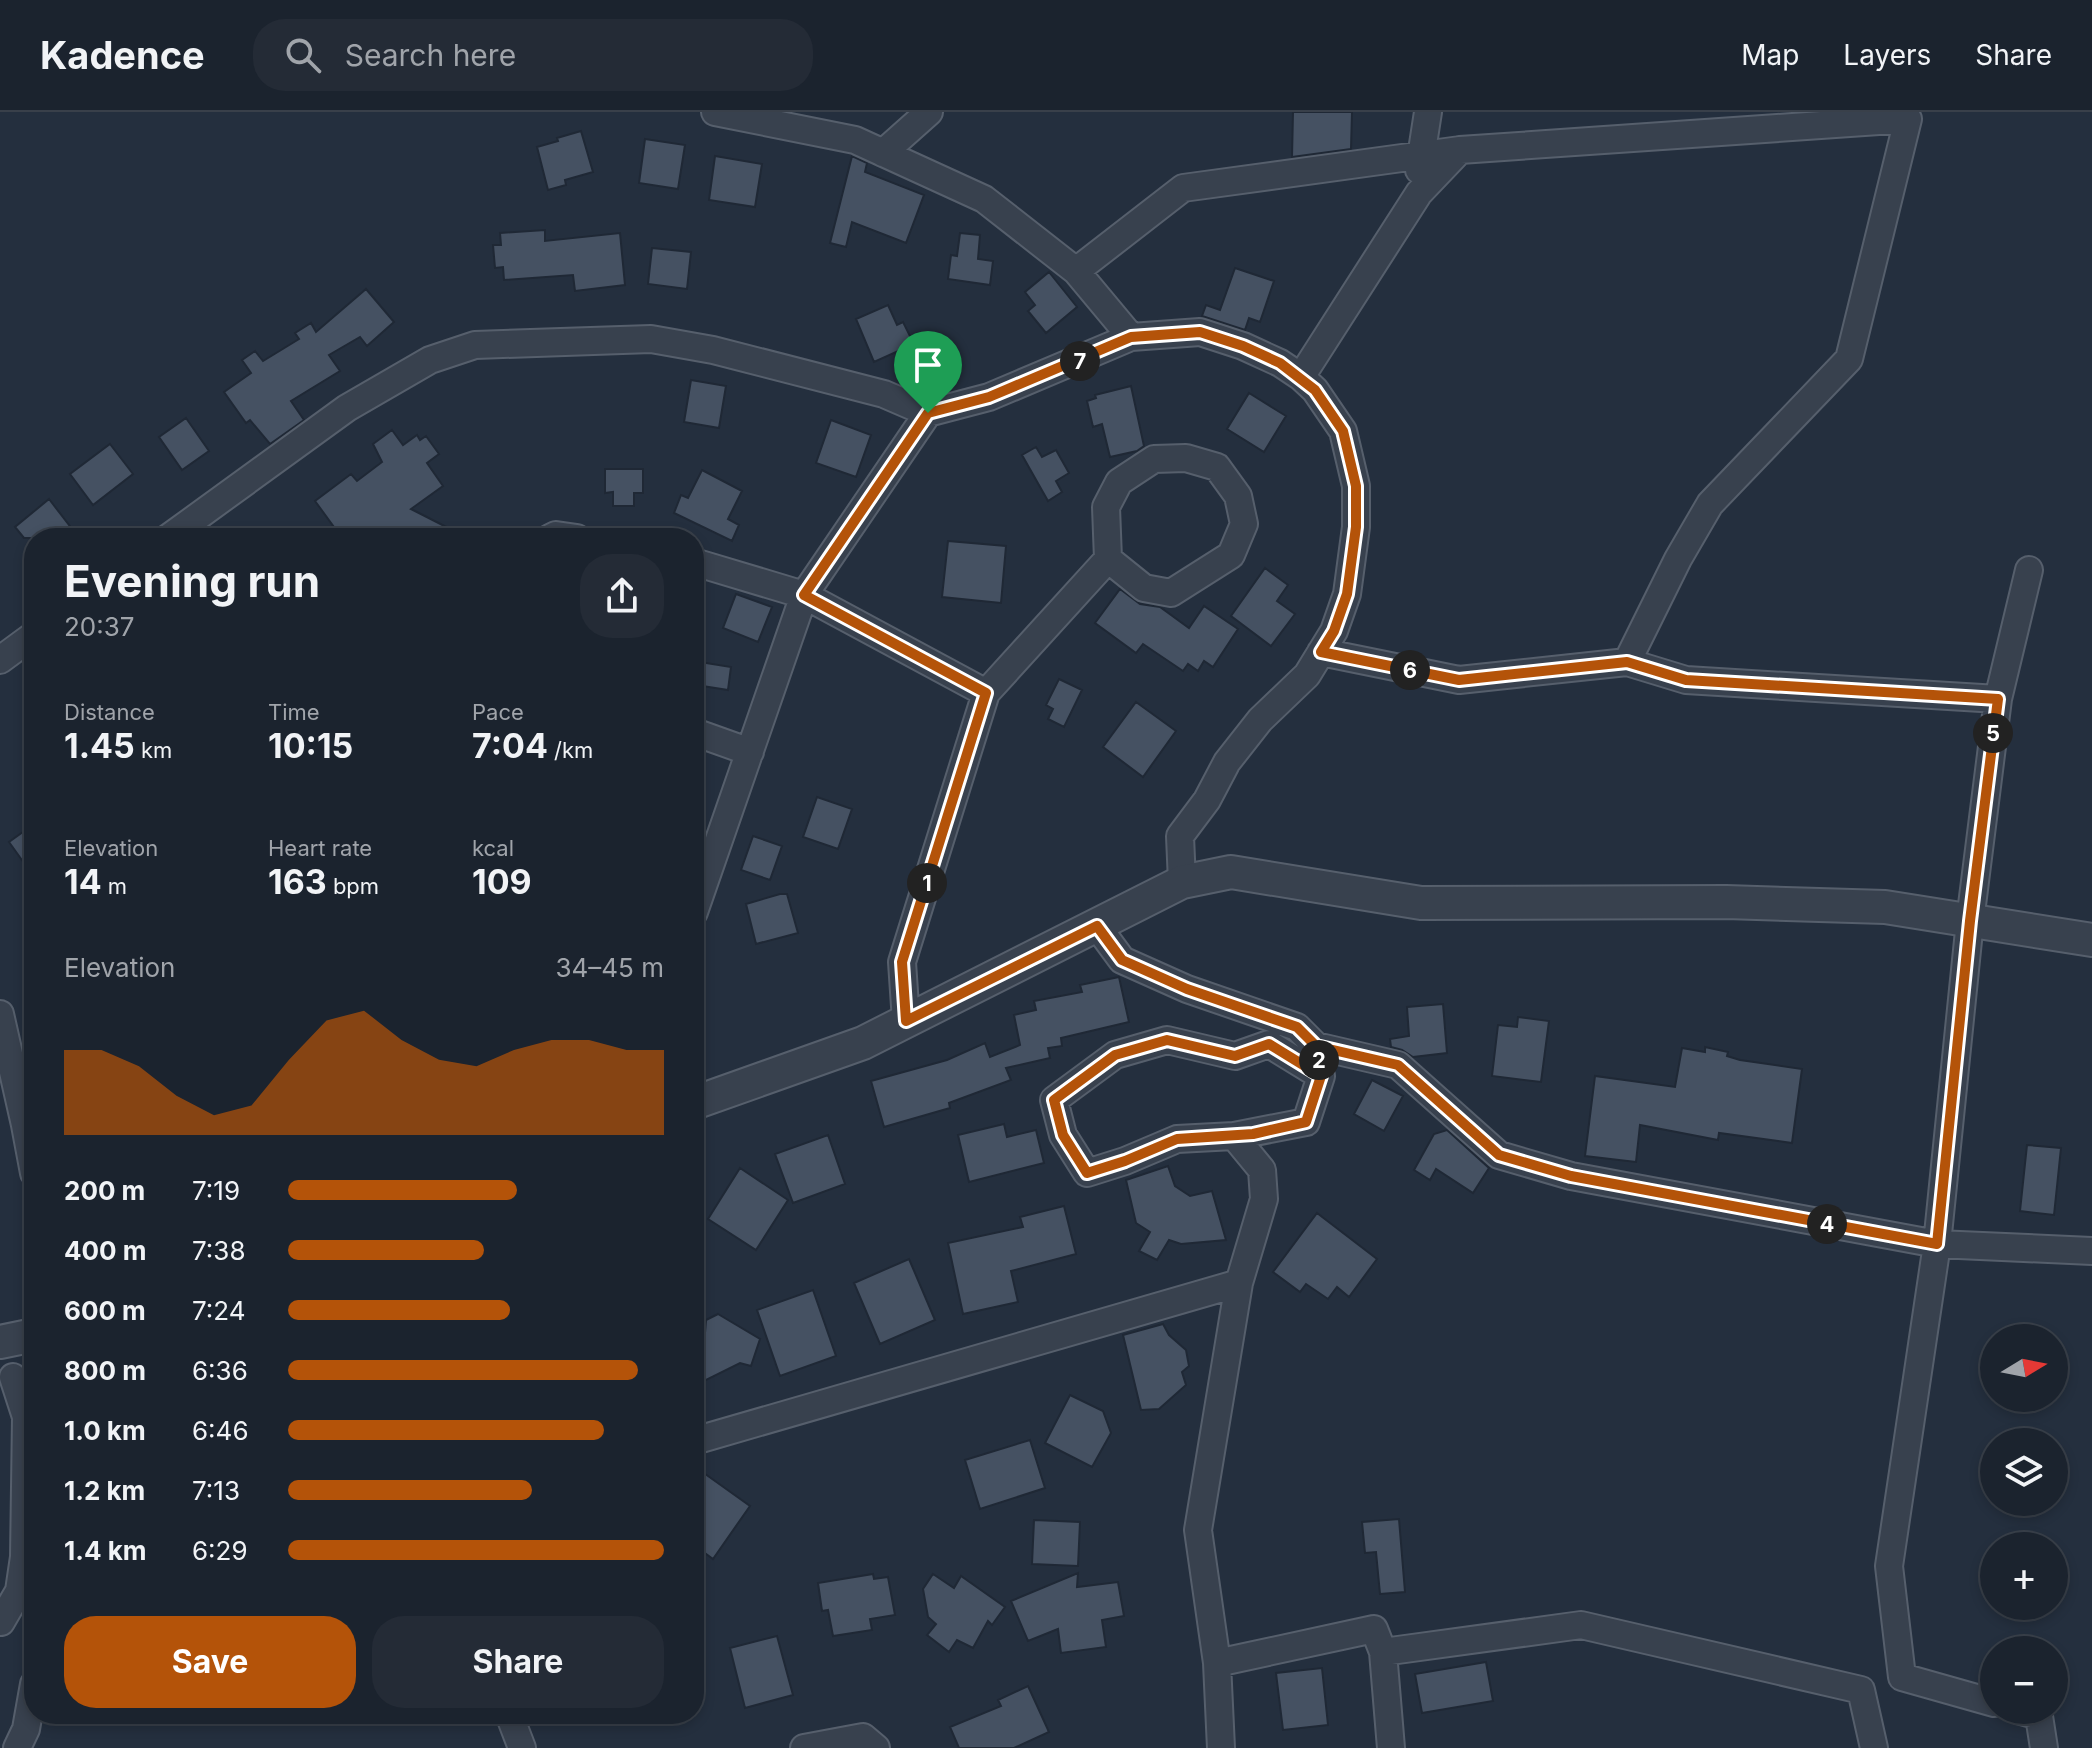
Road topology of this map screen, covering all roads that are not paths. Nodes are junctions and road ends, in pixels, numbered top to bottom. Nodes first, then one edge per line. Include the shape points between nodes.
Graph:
1 (715, 112) edge
2 (929, 112) edge
3 (1428, 112) edge
4 (1909, 115) edge
5 (757, 116) edge
6 (1460, 150) junction
7 (883, 153) junction
8 (1420, 156) junction
9 (1419, 193) junction
10 (1076, 271) junction
11 (1131, 337) junction
12 (1301, 377) junction
13 (928, 413) junction
14 (182, 528) edge
15 (1108, 559) junction
16 (704, 565) edge
17 (2029, 570) dead end
18 (804, 595) junction
19 (24, 642) edge
20 (1321, 652) junction
21 (0, 660) edge
22 (1627, 662) junction
23 (986, 693) junction
24 (1998, 699) junction
25 (704, 736) edge
26 (750, 752) junction
27 (1182, 882) junction
28 (704, 883) edge
29 (1970, 921) junction
30 (1097, 926) junction
31 (2092, 940) edge
32 (0, 1014) edge
33 (906, 1021) junction
34 (1316, 1046) junction
35 (1321, 1076) junction
36 (704, 1099) edge
37 (24, 1102) edge
38 (1234, 1136) junction
39 (1937, 1244) junction
40 (2092, 1251) edge
41 (1239, 1283) junction
42 (24, 1337) edge
43 (1, 1342) edge
44 (7, 1380) edge
45 (24, 1413) edge
46 (704, 1438) edge
47 (24, 1557) edge
48 (1, 1622) edge
49 (1383, 1652) junction
50 (1217, 1663) junction
51 (1980, 1699) edge
52 (27, 1724) edge
53 (513, 1724) edge
54 (2040, 1724) edge
55 (17, 1748) edge
56 (522, 1748) edge
57 (804, 1748) edge
58 (876, 1748) edge
59 (1221, 1748) edge
60 (1391, 1748) edge
61 (1874, 1748) edge
62 (2044, 1748) edge

1 - 5 street
2 - 7 street
3 - 8 street
4 - 6 street
4 - 22 street via 1849,359 1710,504
5 - 7 street via 855,140
6 - 8 street
6 - 9 street
7 - 10 street via 984,199
8 - 9 street
8 - 10 street via 1183,188
9 - 12 street
10 - 11 street
11 - 12 street via 1200,332 1243,346
11 - 13 street via 989,397
12 - 20 street via 1343,431 1356,486 1347,594
13 - 14 street via 884,394 651,339 475,345 430,360 347,408
13 - 18 street
15 - 15 street via 1144,588 1171,593 1231,555 1244,524 1238,496 1217,467 1186,458 1154,459 1119,482 1106,507
15 - 23 street
16 - 18 street
17 - 24 street
18 - 23 street
18 - 26 street
19 - 21 street
20 - 22 street via 1459,680
20 - 27 street via 1307,675 1260,720 1227,762 1180,836
22 - 24 street via 1686,680
23 - 33 street via 902,962
24 - 29 street
25 - 26 street
26 - 28 street
27 - 29 street via 1231,872 1421,903 1885,907
27 - 30 street
29 - 31 street
29 - 39 street
30 - 33 street
30 - 34 street via 1122,960 1297,1027
32 - 37 street
33 - 36 street via 863,1043
34 - 35 street
34 - 39 street via 1398,1065 1499,1155 1571,1176
35 - 38 street via 1306,1122
35 - 38 street via 1269,1044 1235,1056 1167,1040 1115,1055 1054,1100 1063,1135 1087,1173 1177,1139
38 - 41 street via 1262,1170 1264,1199
39 - 40 street
39 - 51 street via 1889,1566 1902,1677
41 - 46 street
41 - 50 street via 1198,1530
42 - 43 street
43 - 44 street
44 - 45 street
47 - 48 street via 19,1591
49 - 50 street via 1374,1629
49 - 60 street
49 - 61 street via 1581,1625 1861,1690
50 - 59 street
52 - 55 street
53 - 56 street
54 - 62 street
57 - 58 street via 863,1737

